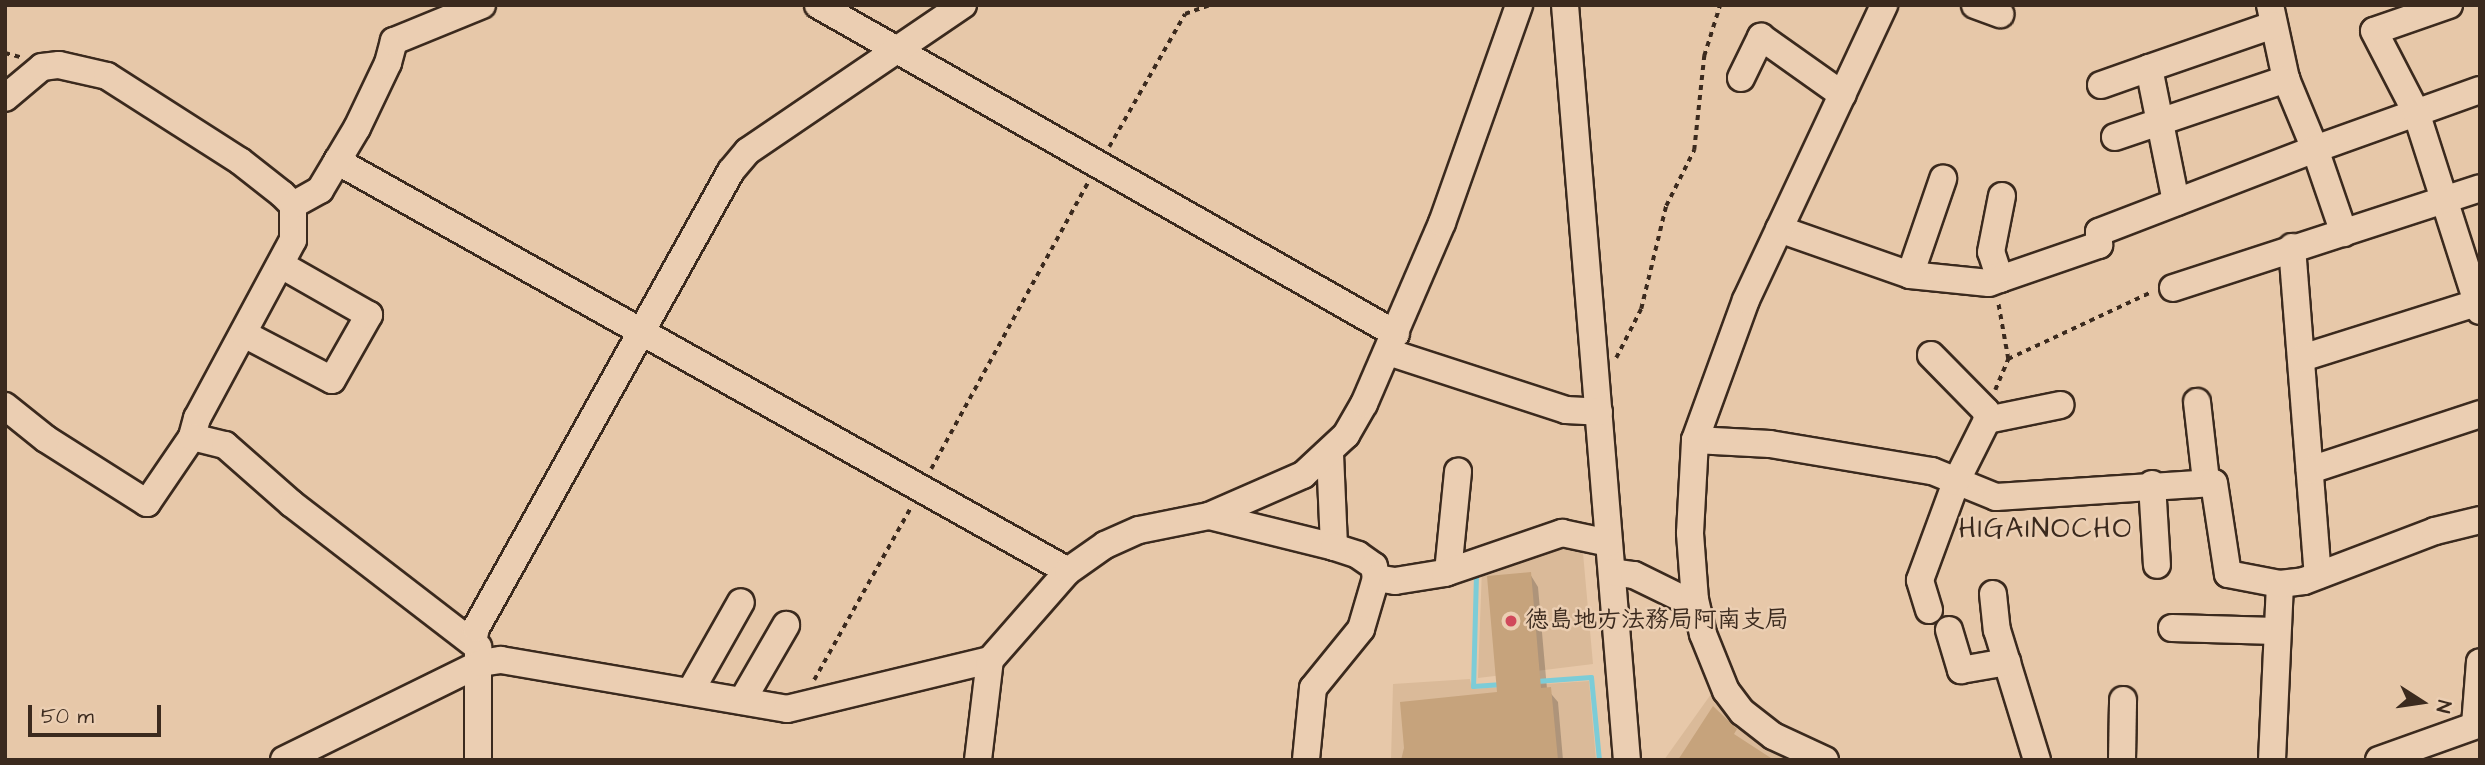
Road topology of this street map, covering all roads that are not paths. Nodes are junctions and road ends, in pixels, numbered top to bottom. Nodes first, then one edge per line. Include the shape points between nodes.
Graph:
1 (482, 5) edge
2 (818, 5) edge
3 (963, 5) edge
4 (1518, 5) edge
5 (1565, 5) edge
6 (1885, 5) edge
7 (2449, 5) edge
8 (2271, 15) edge
9 (899, 50) junction
10 (2148, 68) junction
11 (1741, 78) dead end
12 (2286, 79) junction
13 (2101, 85) dead end
14 (2480, 90) edge
15 (1843, 95) junction
16 (5, 98) edge
17 (2416, 112) junction
18 (2161, 121) junction
19 (2115, 137) dead end
20 (2315, 149) junction
21 (337, 160) junction
22 (1943, 179) dead end
23 (2480, 188) edge
24 (2002, 196) dead end
25 (2443, 200) junction
26 (2176, 202) junction
27 (293, 205) junction
28 (1779, 229) junction
29 (2344, 233) junction
30 (2292, 247) junction
31 (283, 266) junction
32 (1910, 275) junction
33 (1997, 279) junction
34 (2173, 288) road end
35 (2479, 305) edge
36 (644, 332) junction
37 (244, 334) junction
38 (1392, 343) junction
39 (1931, 355) dead end
40 (2302, 358) junction
41 (2197, 402) dead end
42 (2060, 405) dead end
43 (5, 406) edge
44 (1599, 412) junction
45 (2480, 414) edge
46 (1986, 416) junction
47 (192, 437) junction
48 (1695, 440) junction
49 (1330, 454) junction
50 (2310, 470) junction
51 (1458, 471) dead end
52 (2206, 481) junction
53 (1956, 482) junction
54 (2152, 484) junction
55 (1209, 516) junction
56 (2480, 520) edge
57 (1609, 543) junction
58 (1334, 547) junction
59 (2157, 565) dead end
60 (1068, 571) junction
61 (1448, 572) junction
62 (1612, 572) junction
63 (2318, 575) junction
64 (1376, 578) junction
65 (2280, 584) junction
66 (1993, 594) dead end
67 (1695, 600) junction
68 (741, 602) dead end
69 (1929, 610) dead end
70 (786, 625) dead end
71 (2172, 628) dead end
72 (1949, 630) dead end
73 (2276, 631) junction
74 (477, 652) junction
75 (990, 660) junction
76 (2007, 662) junction
77 (2480, 662) edge
78 (690, 692) junction
79 (2123, 699) dead end
80 (742, 701) junction
81 (2477, 725) edge
82 (284, 760) edge
83 (478, 760) edge
84 (978, 760) edge
85 (1306, 760) edge
86 (1627, 760) edge
87 (1825, 760) edge
88 (2037, 760) edge
89 (2122, 760) edge
90 (2272, 760) edge
91 (2379, 760) edge

1 - 21 street via 394,41 388,63
2 - 9 street
3 - 9 street
4 - 38 street via 1472,149
5 - 44 street
6 - 15 street
7 - 17 street via 2374,31
8 - 10 street
8 - 12 street
9 - 36 street via 748,151 731,171
9 - 38 street via 1100,163
10 - 13 street
10 - 18 street
11 - 15 street via 1761,37
12 - 18 street
12 - 20 street
14 - 17 street
15 - 28 street
16 - 27 street via 42,67 59,65 107,76 240,160
17 - 20 street
17 - 25 street
18 - 19 street
18 - 26 street
20 - 26 street
20 - 29 street
21 - 27 street via 320,190
21 - 36 street
22 - 32 street
23 - 25 street
24 - 33 street via 1991,252
25 - 29 street
25 - 35 street
26 - 33 street via 2099,232 2099,245
27 - 31 street via 293,240
28 - 32 street
28 - 48 street via 1746,300
29 - 30 street
30 - 34 street
30 - 40 street
31 - 37 street
31 - 37 street via 369,315 363,326 332,380
32 - 33 street via 1979,283
35 - 40 street
36 - 60 street
36 - 74 street via 476,628
37 - 47 street via 197,418
38 - 44 street via 1566,410
38 - 49 street via 1364,404
39 - 46 street
40 - 50 street
41 - 52 street
42 - 46 street
43 - 47 street via 46,439 147,503
44 - 57 street
45 - 50 street
46 - 53 street
47 - 74 street via 225,444 292,504
48 - 53 street via 1770,444 1932,471
48 - 67 street via 1690,533
49 - 55 street via 1303,475
49 - 58 street
50 - 63 street
51 - 61 street
52 - 54 street
52 - 65 street via 2214,482 2228,574
53 - 54 street via 1996,497
53 - 69 street via 1920,580
54 - 59 street
55 - 58 street
55 - 60 street via 1139,530 1105,545
56 - 63 street via 2435,531
57 - 61 street via 1562,533
57 - 62 street
58 - 64 street via 1374,566
60 - 75 street
61 - 64 street via 1395,581
62 - 67 street via 1634,575
62 - 86 street
63 - 65 street
64 - 85 street via 1353,644 1319,675 1313,688
65 - 73 street
66 - 76 street
67 - 87 street via 1726,691 1742,712 1773,736
68 - 78 street
70 - 80 street
71 - 73 street
72 - 76 street via 1961,670
73 - 90 street
74 - 78 street
74 - 82 street
74 - 83 street
75 - 80 street via 805,708
75 - 84 street
76 - 88 street
77 - 81 street
78 - 80 street
79 - 89 street
81 - 91 street

